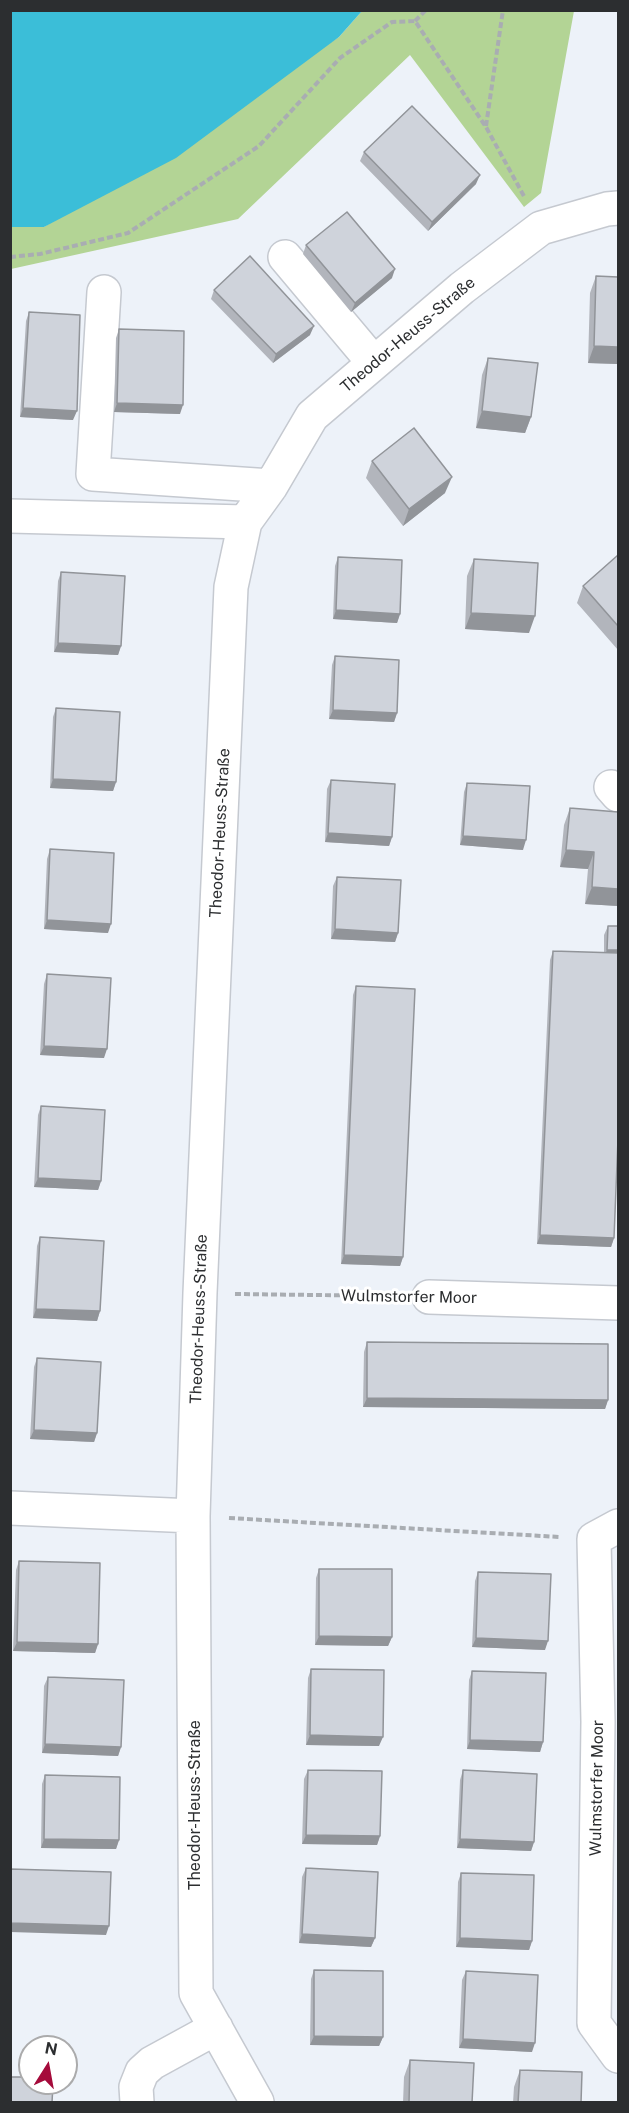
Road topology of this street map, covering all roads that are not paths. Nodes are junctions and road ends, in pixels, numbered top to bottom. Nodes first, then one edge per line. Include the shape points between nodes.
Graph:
1 (618, 208) edge
2 (285, 257) dead end
3 (104, 292) dead end
4 (374, 363) junction
5 (271, 486) junction
6 (10, 516) edge
7 (245, 522) junction
8 (429, 1297) road end
9 (618, 1303) edge
10 (10, 1508) edge
11 (193, 1516) junction
12 (606, 1533) edge
13 (608, 1723) edge
14 (216, 2028) junction
15 (618, 2056) edge
16 (137, 2103) edge
17 (256, 2103) edge

1 - 4 street, Theodor-Heuss-Straße via 541,228 462,288
2 - 4 street
3 - 5 street via 93,474
4 - 5 street, Theodor-Heuss-Straße via 312,416
5 - 7 street, Theodor-Heuss-Straße
6 - 7 street
7 - 11 street, Theodor-Heuss-Straße via 231,587
8 - 9 street, Wulmstorfer Moor
10 - 11 street
11 - 14 street, Theodor-Heuss-Straße via 196,1993
12 - 13 street, Wulmstorfer Moor
13 - 15 street, Wulmstorfer Moor via 594,2023
14 - 16 street via 142,2072 136,2087
14 - 17 street, Theodor-Heuss-Straße

